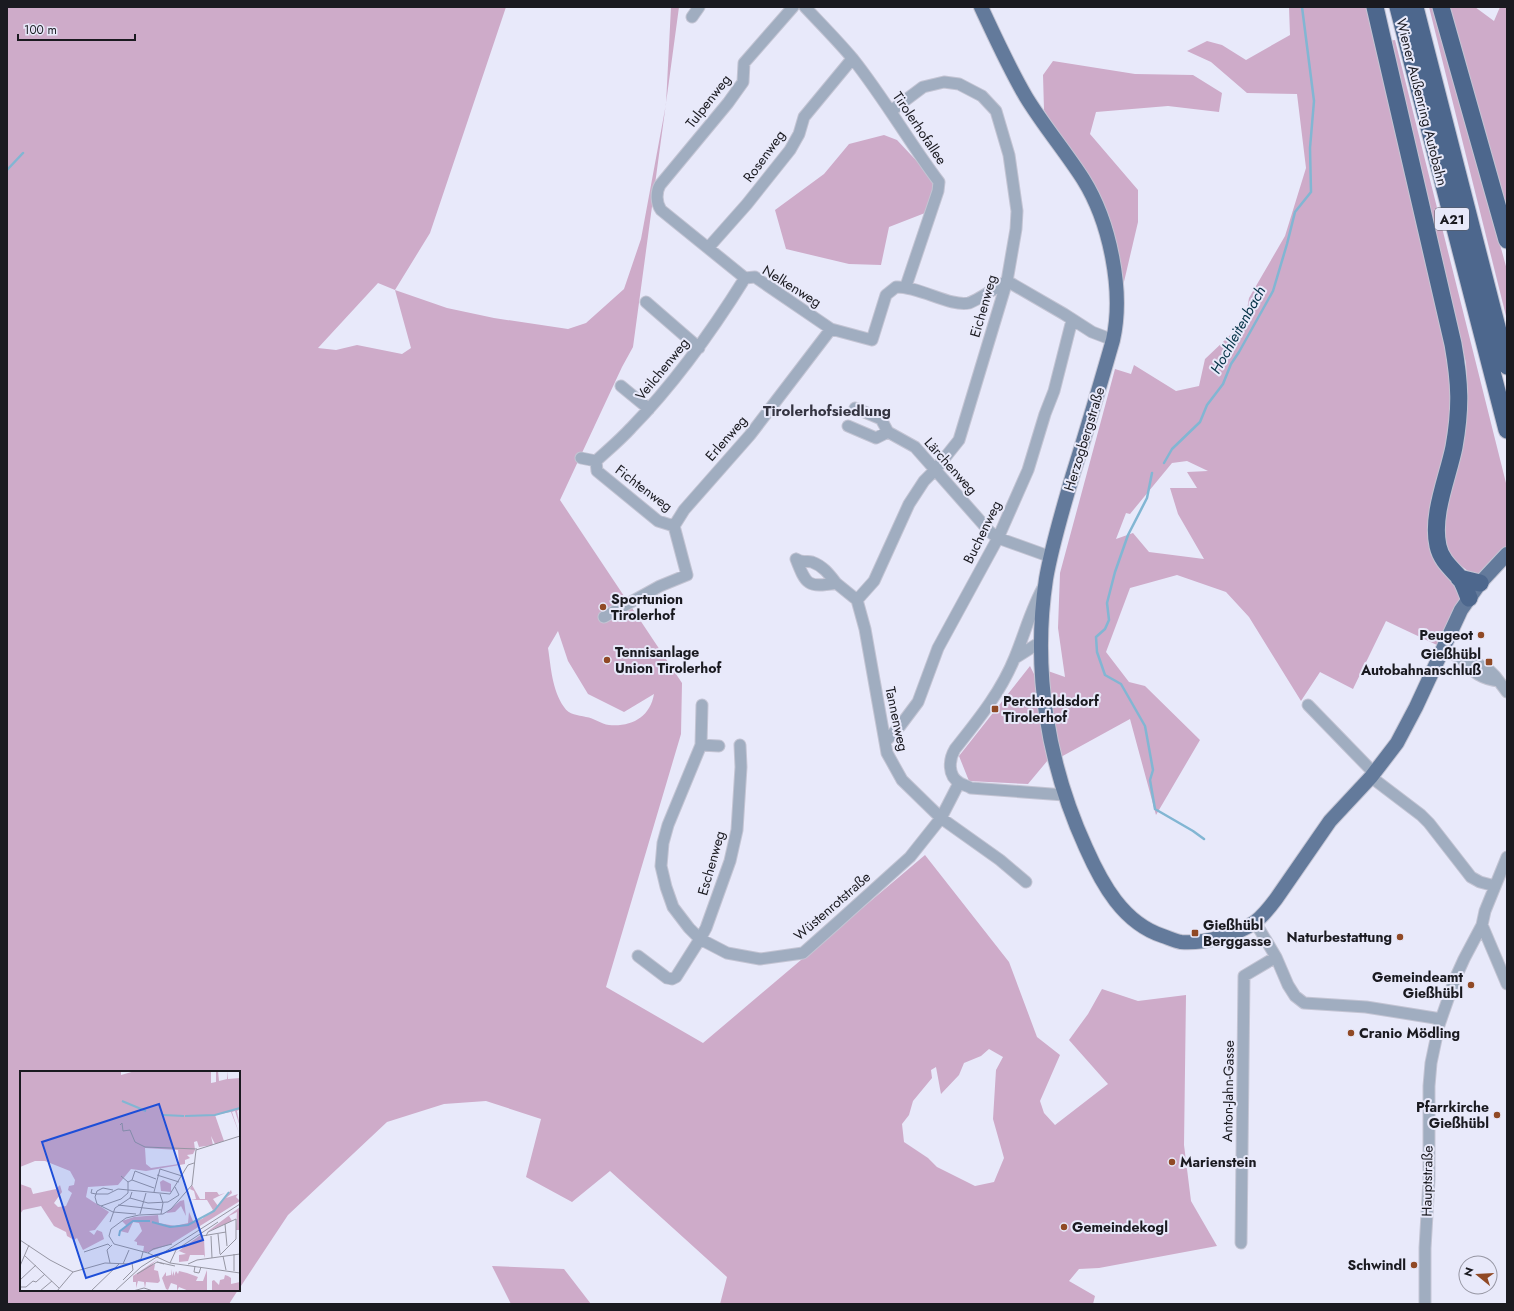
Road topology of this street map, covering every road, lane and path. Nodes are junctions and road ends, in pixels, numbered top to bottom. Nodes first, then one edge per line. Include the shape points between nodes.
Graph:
1 (699, 7) edge
2 (793, 7) edge
3 (805, 7) edge
4 (981, 7) edge
5 (1375, 7) edge
6 (1398, 7) edge
7 (1415, 7) edge
8 (1440, 7) edge
9 (692, 18) dead end
10 (852, 59) junction
11 (891, 111) junction
12 (657, 194) joint
13 (1507, 240) edge
14 (708, 248) junction
15 (745, 278) junction
16 (1007, 281) junction
17 (906, 286) junction
18 (646, 302) dead end
19 (1072, 320) junction
20 (831, 329) junction
21 (1113, 340) junction
22 (698, 348) junction
23 (1507, 366) edge
24 (621, 386) dead end
25 (855, 408) dead end
26 (649, 409) junction
27 (848, 426) dead end
28 (1507, 430) edge
29 (888, 432) junction
30 (581, 458) dead end
31 (596, 466) junction
32 (935, 470) junction
33 (674, 526) junction
34 (998, 538) junction
35 (1507, 554) edge
36 (1051, 557) junction
37 (1459, 578) junction
38 (1046, 582) junction
39 (836, 583) dead end
40 (1480, 583) junction
41 (1469, 598) junction
42 (857, 600) junction
43 (604, 616) dead end
44 (1042, 641) junction
45 (1443, 648) junction
46 (1014, 658) junction
47 (1507, 692) edge
48 (702, 705) dead end
49 (1308, 705) dead end
50 (885, 742) junction
51 (701, 745) junction
52 (740, 745) dead end
53 (719, 746) dead end
54 (1372, 775) junction
55 (959, 783) junction
56 (1064, 795) junction
57 (941, 818) junction
58 (1507, 857) edge
59 (1026, 882) dead end
60 (1495, 886) junction
61 (1255, 922) junction
62 (1482, 925) junction
63 (700, 939) junction
64 (638, 956) dead end
65 (1276, 957) junction
66 (1507, 984) edge
67 (1441, 1019) junction
68 (1241, 1243) dead end
69 (1425, 1304) edge

1 - 9 street
2 - 12 street, Tulpenweg via 744,63 743,82 660,184
3 - 10 street, Tirolerhofallee
4 - 21 main road, Herzogbergstraße via 1026,97 1095,201 1103,223 1116,283 1117,316
5 - 37 highway via 1446,309 1458,375 1458,422 1436,532 1442,556
6 - 28 highway, Wiener Außenring Autobahn / A21
7 - 23 highway, Wiener Außenring Autobahn / A21
8 - 13 highway
10 - 11 street, Tirolerhofallee
10 - 14 street, Rosenweg via 804,117 799,134 790,150
11 - 16 street, Eichenweg via 923,87 944,82 958,84 982,96 996,111 1009,155 1016,211 1016,229
11 - 17 street, Tirolerhofallee via 939,182
12 - 14 street, Nelkenweg via 661,210
14 - 15 street, Nelkenweg
15 - 20 street, Nelkenweg via 755,277
15 - 22 street, Veilchenweg
16 - 17 street via 970,302 959,304
16 - 19 street
16 - 32 street, Eichenweg via 959,440
17 - 20 street, Nelkenweg via 896,287 886,295 872,340
18 - 22 street
19 - 21 street via 1092,332
19 - 34 street, Buchenweg via 1054,391 1028,470
20 - 33 street, Erlenweg via 750,435 684,510
21 - 36 main road, Herzogbergstraße
22 - 26 street, Veilchenweg
24 - 26 street
25 - 29 street, Lärchenweg via 881,419
26 - 31 street, Veilchenweg
27 - 29 street via 876,438
29 - 32 street, Lärchenweg via 915,447
30 - 31 street
31 - 33 street, Fichtenweg via 658,521
32 - 34 street, Lärchenweg
32 - 42 street, Eichenweg via 924,481 909,504 874,581
33 - 43 street via 687,575 660,586
34 - 36 street, Lärchenweg
34 - 50 street, Buchenweg via 938,648 918,702
35 - 40 main road
36 - 38 main road, Herzogbergstraße
37 - 40 highway
37 - 41 highway
38 - 44 main road, Herzogbergstraße
38 - 46 street via 1036,598
39 - 42 street
40 - 41 main road
41 - 45 main road
42 - 50 street, Tannenweg via 865,629
44 - 46 street
44 - 56 main road, Herzogbergstraße via 1049,736
45 - 47 street via 1463,660 1476,673 1499,682
45 - 54 main road, Herzogbergstraße via 1397,743
46 - 55 street via 989,705 951,756 951,772
48 - 51 street, Wüstenrotstraße
49 - 54 street
50 - 57 street, Tannenweg via 887,753 902,780
51 - 53 street
51 - 63 street, Wüstenrotstraße via 668,825 661,866 673,907
52 - 63 street, Eschenweg via 737,822 730,861
54 - 60 street via 1430,822 1472,877
54 - 61 main road, Herzogbergstraße via 1330,821 1276,899
55 - 56 street via 971,788
55 - 57 street, Wüstenrotstraße
56 - 61 main road, Herzogbergstraße via 1076,827 1108,892 1133,920 1148,930 1182,942 1219,938
57 - 59 street, Tannenweg
57 - 63 street, Wüstenrotstraße via 910,856 803,953 760,959 727,953
58 - 60 street, Hauptstraße
60 - 62 street, Hauptstraße
61 - 65 street
62 - 66 street
62 - 67 street, Hauptstraße via 1461,964
63 - 64 street, Eschenweg via 676,977 672,979
65 - 67 street via 1288,985 1295,996 1304,1003 1366,1007
65 - 68 street, Anton-Jahn-Gasse via 1244,976
67 - 69 street, Hauptstraße via 1432,1057 1429,1086

